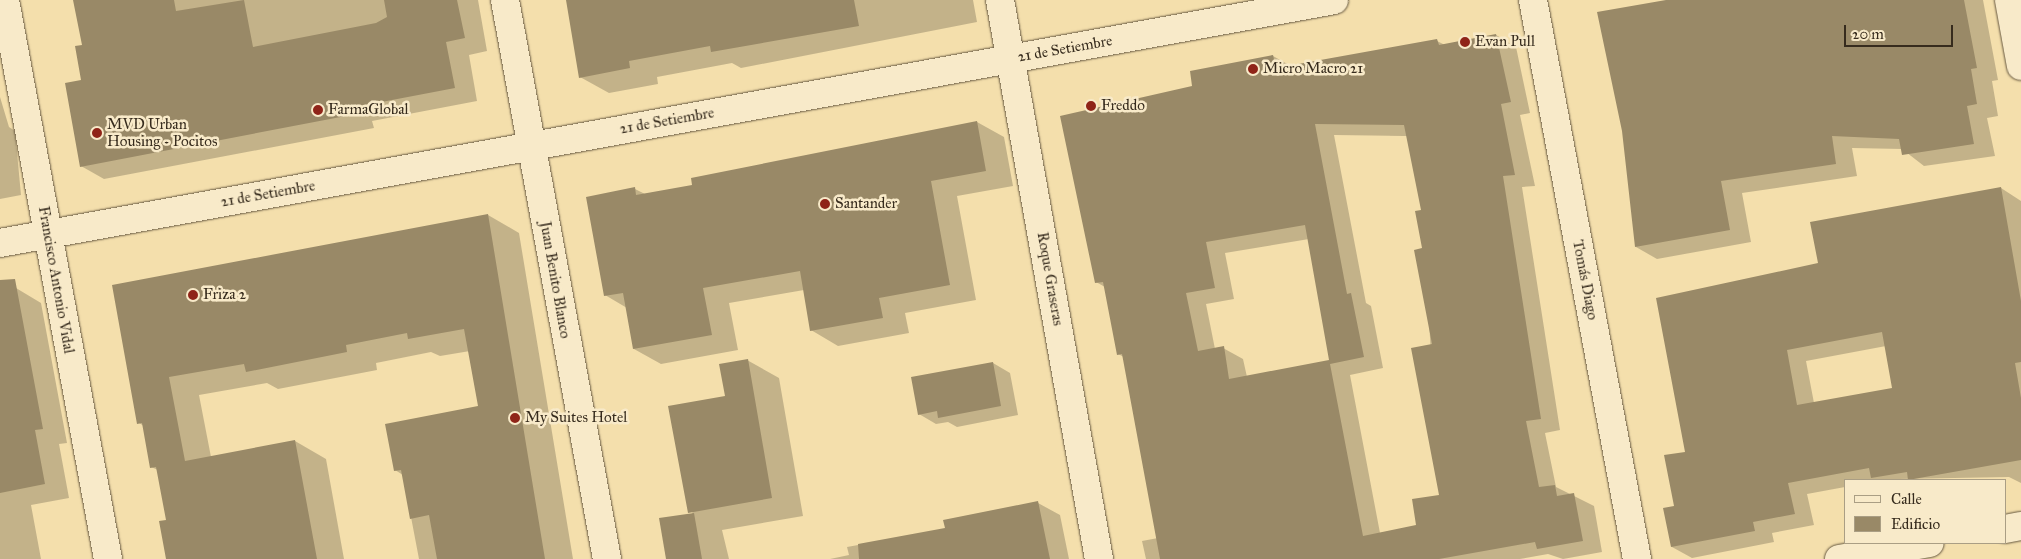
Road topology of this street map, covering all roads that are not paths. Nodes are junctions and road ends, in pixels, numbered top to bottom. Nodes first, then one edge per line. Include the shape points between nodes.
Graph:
1 (5, 0) edge
2 (505, 0) edge
3 (1000, 0) edge
4 (1334, 0) edge
5 (1533, 0) edge
6 (2009, 0) edge
7 (1011, 58) junction
8 (2021, 66) edge
9 (531, 146) junction
10 (48, 234) junction
11 (0, 243) edge
12 (2021, 526) edge
13 (2006, 529) edge
14 (1924, 544) edge
15 (108, 559) edge
16 (607, 559) edge
17 (1100, 559) edge
18 (1636, 559) edge
19 (1839, 559) edge

1 - 10 street, Francisco Antonio Vidal
2 - 9 street, Juan Benito Blanco
3 - 7 street, Roque Graseras
4 - 7 street, 21 de Setiembre
5 - 18 street, Tomás Diago
6 - 8 street
7 - 9 street, 21 de Setiembre
7 - 17 street, Roque Graseras
9 - 10 street, 21 de Setiembre
9 - 16 street, Juan Benito Blanco
10 - 11 street, 21 de Setiembre
10 - 15 street, Francisco Antonio Vidal
12 - 13 street
14 - 19 street

